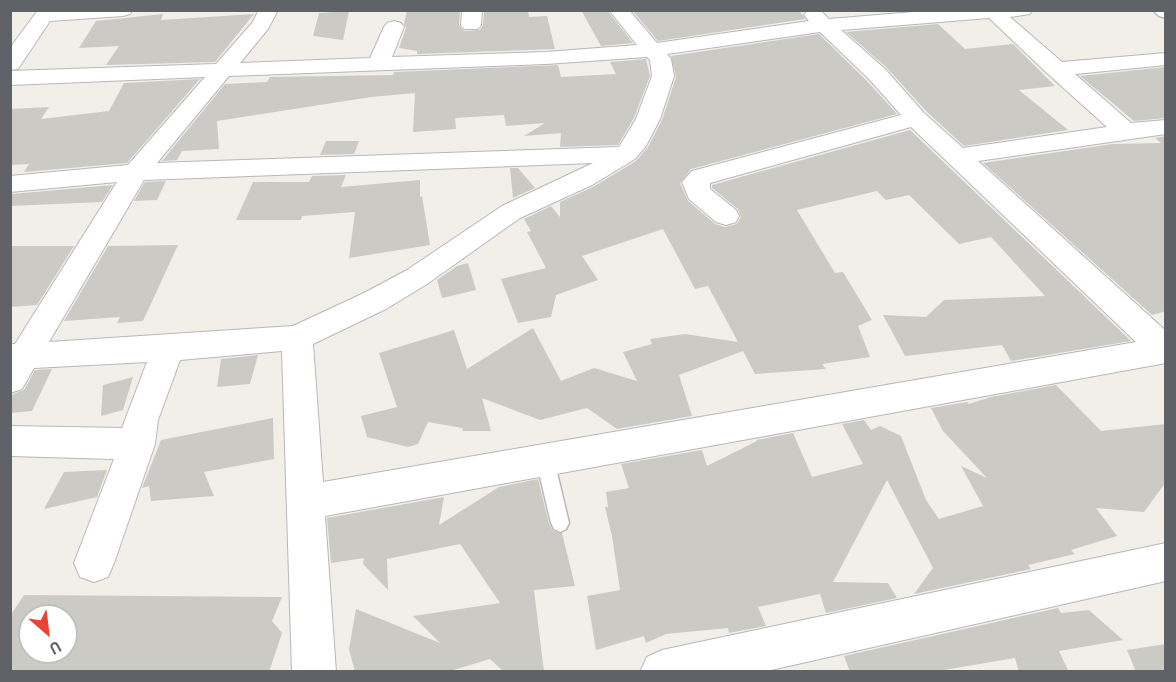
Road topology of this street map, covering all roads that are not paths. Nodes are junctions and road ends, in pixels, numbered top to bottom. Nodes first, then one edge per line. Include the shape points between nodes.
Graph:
1 (123, 10) edge
2 (269, 10) edge
3 (618, 10) edge
4 (1023, 10) edge
5 (993, 12) junction
6 (46, 13) edge
7 (816, 18) edge
8 (394, 27) dead end
9 (650, 50) junction
10 (1166, 59) edge
11 (10, 64) edge
12 (378, 65) junction
13 (223, 69) junction
14 (1056, 69) junction
15 (10, 78) edge
16 (916, 118) junction
17 (1166, 127) edge
18 (1126, 130) junction
19 (626, 154) junction
20 (957, 157) junction
21 (136, 172) junction
22 (10, 184) edge
23 (726, 216) dead end
24 (297, 338) junction
25 (168, 348) junction
26 (1165, 350) edge
27 (15, 365) edge
28 (10, 441) edge
29 (137, 444) junction
30 (545, 460) junction
31 (307, 502) junction
32 (560, 523) dead end
33 (1166, 562) edge
34 (94, 563) dead end
35 (314, 672) edge
36 (662, 672) edge

1 - 6 street
2 - 13 street
3 - 9 street
4 - 5 street
5 - 7 street
5 - 14 street
6 - 11 street
7 - 9 street
7 - 16 street via 877,74
8 - 12 street
9 - 12 street
9 - 19 street via 660,59 663,76 648,119
10 - 14 street
12 - 13 street
13 - 15 street
13 - 21 street
14 - 18 street
16 - 20 street
16 - 23 street via 701,177 695,182 698,193
17 - 18 street
18 - 20 street
19 - 21 street
19 - 24 street via 511,212 432,268 375,301
20 - 26 street
21 - 22 street
21 - 27 street
24 - 25 street
24 - 31 street
25 - 27 street
25 - 29 street via 141,420
26 - 30 street
28 - 29 street
29 - 34 street
30 - 31 street
30 - 32 lane
31 - 35 street
33 - 36 street

